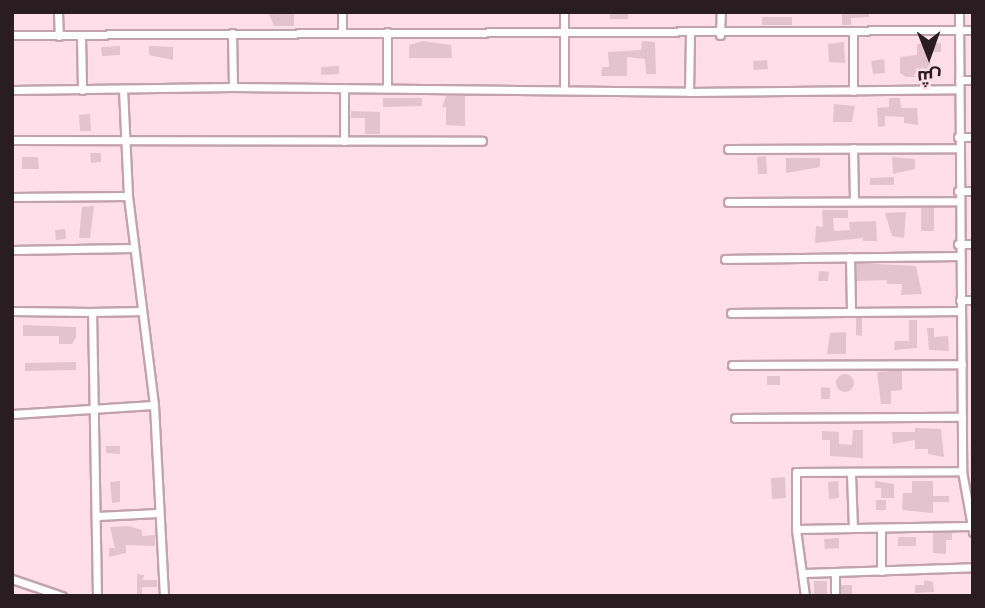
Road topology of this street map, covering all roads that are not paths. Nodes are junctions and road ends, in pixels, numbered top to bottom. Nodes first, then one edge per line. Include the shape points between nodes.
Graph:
1 (58, 12) edge
2 (342, 12) edge
3 (565, 12) edge
4 (721, 12) edge
5 (959, 12) edge
6 (959, 30) junction
7 (973, 30) edge
8 (342, 32) junction
9 (387, 32) junction
10 (232, 33) junction
11 (853, 33) junction
12 (690, 35) junction
13 (720, 35) junction
14 (12, 36) edge
15 (59, 36) junction
16 (81, 36) junction
17 (565, 36) junction
18 (973, 80) edge
19 (959, 84) junction
20 (233, 87) junction
21 (344, 88) junction
22 (387, 88) junction
23 (123, 89) junction
24 (12, 90) edge
25 (82, 90) junction
26 (564, 90) junction
27 (853, 91) junction
28 (689, 92) junction
29 (973, 136) edge
30 (958, 137) junction
31 (12, 140) edge
32 (344, 141) junction
33 (482, 141) dead end
34 (123, 142) junction
35 (853, 148) junction
36 (958, 148) junction
37 (728, 149) dead end
38 (958, 191) junction
39 (973, 191) edge
40 (128, 196) junction
41 (12, 197) edge
42 (854, 201) junction
43 (958, 201) junction
44 (728, 202) dead end
45 (958, 244) junction
46 (973, 244) edge
47 (134, 248) junction
48 (12, 250) edge
49 (958, 256) junction
50 (850, 257) junction
51 (725, 259) dead end
52 (960, 300) junction
53 (973, 300) edge
54 (12, 311) edge
55 (142, 311) junction
56 (850, 311) junction
57 (960, 311) junction
58 (92, 312) junction
59 (731, 313) dead end
60 (962, 363) junction
61 (732, 365) dead end
62 (154, 405) junction
63 (973, 408) edge
64 (96, 409) junction
65 (962, 413) junction
66 (12, 414) edge
67 (735, 418) dead end
68 (962, 471) junction
69 (851, 474) junction
70 (159, 513) junction
71 (96, 516) junction
72 (853, 528) junction
73 (881, 528) junction
74 (796, 529) junction
75 (972, 529) edge
76 (973, 567) edge
77 (881, 571) junction
78 (835, 572) junction
79 (805, 573) junction
80 (12, 579) edge
81 (62, 596) edge
82 (97, 596) edge
83 (164, 596) edge
84 (805, 596) edge
85 (835, 596) edge

1 - 15 street
2 - 8 street
3 - 17 street
4 - 13 street
5 - 6 street
6 - 7 street
6 - 11 street
6 - 19 street
8 - 9 street
8 - 10 street
9 - 17 street
9 - 22 street
10 - 16 street
10 - 20 street
11 - 13 street
11 - 27 street
12 - 13 street
12 - 17 street
12 - 28 street
14 - 15 street
15 - 16 street
16 - 25 street
17 - 26 street
18 - 19 street
19 - 27 street
19 - 30 street
20 - 21 street
20 - 23 street
21 - 22 street
21 - 32 street
22 - 26 street
23 - 25 street
23 - 34 street
24 - 25 street
26 - 28 street
27 - 28 street
29 - 30 street
30 - 36 street
31 - 34 street
32 - 33 street
32 - 34 street
34 - 40 street
35 - 36 street
35 - 37 street
35 - 42 street
36 - 38 street
38 - 39 street
38 - 43 street
40 - 41 street
40 - 47 street
42 - 43 street
42 - 44 street
43 - 45 street
45 - 46 street
45 - 49 street
47 - 48 street
47 - 55 street
49 - 50 street
49 - 52 street
50 - 51 street
50 - 56 street
52 - 53 street
52 - 57 street
54 - 58 street
55 - 58 street
55 - 62 street
56 - 57 street
56 - 59 street
57 - 60 street
58 - 64 street
60 - 61 street
60 - 65 street
62 - 64 street
62 - 70 street
63 - 65 street
64 - 66 street
64 - 71 street
65 - 67 street
65 - 68 street
68 - 69 street
68 - 75 street
69 - 72 street
69 - 74 street via 796,472
70 - 71 street
70 - 83 street
71 - 82 street
72 - 73 street
72 - 74 street
73 - 75 street
73 - 77 street
74 - 79 street
76 - 77 street
77 - 78 street
78 - 79 street
78 - 85 street
79 - 84 street
80 - 81 street

